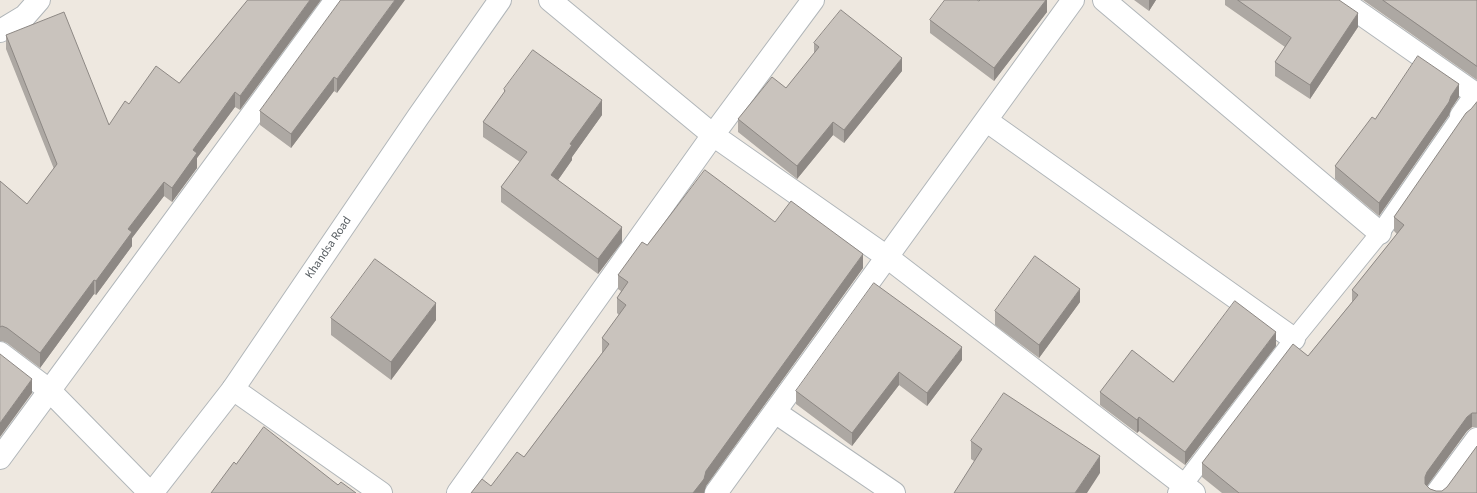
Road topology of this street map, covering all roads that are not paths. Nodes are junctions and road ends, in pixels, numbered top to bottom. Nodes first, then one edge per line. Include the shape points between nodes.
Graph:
1 (39, 0) edge
2 (336, 0) edge
3 (500, 0) edge
4 (550, 0) edge
5 (813, 0) edge
6 (1074, 0) edge
7 (1104, 0) edge
8 (1341, 0) edge
9 (0, 31) edge
10 (1477, 94) edge
11 (1461, 116) joint
12 (987, 121) junction
13 (713, 135) junction
14 (1380, 233) junction
15 (887, 257) junction
16 (1294, 339) junction
17 (0, 353) edge
18 (233, 388) junction
19 (49, 390) junction
20 (775, 412) junction
21 (1477, 438) edge
22 (0, 458) edge
23 (1185, 490) edge
24 (151, 493) edge
25 (381, 493) edge
26 (458, 493) edge
27 (716, 493) edge
28 (894, 493) edge
29 (1437, 493) edge

1 - 9 street via 25,16
2 - 19 street
3 - 18 street, Khandsa Road
4 - 13 street
5 - 13 street
6 - 12 street
7 - 14 street
8 - 10 street
10 - 11 street
11 - 14 lane
12 - 15 street
12 - 16 street
13 - 15 street
13 - 26 street
14 - 16 lane
15 - 20 street
15 - 23 street
16 - 23 lane
17 - 19 street
18 - 24 street, Khandsa Road
18 - 25 street
19 - 22 street
19 - 24 street
20 - 27 street
20 - 28 street
21 - 29 street

